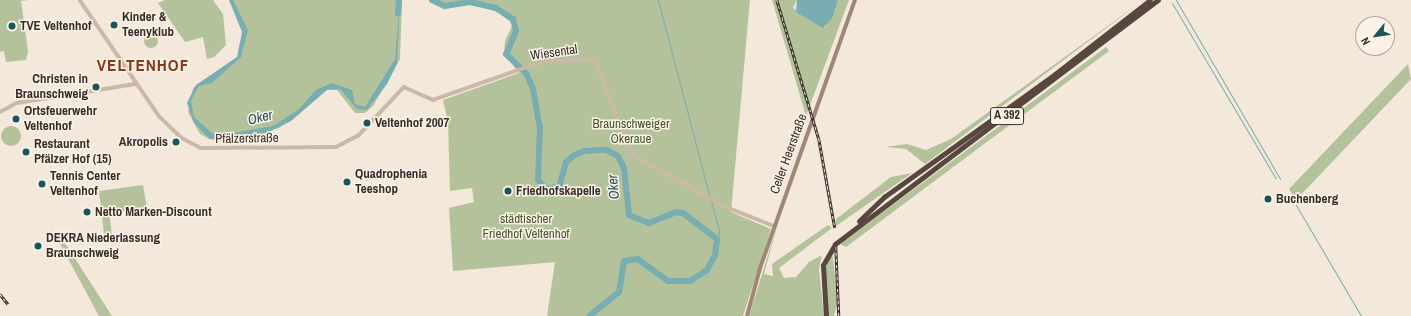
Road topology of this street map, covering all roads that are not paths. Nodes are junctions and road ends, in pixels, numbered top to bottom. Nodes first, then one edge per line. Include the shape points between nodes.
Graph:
1 (80, 0) edge
2 (855, 0) edge
3 (1150, 0) edge
4 (1158, 0) edge
5 (136, 84) junction
6 (410, 87) joint
7 (0, 112) edge
8 (774, 226) junction
9 (853, 228) junction
10 (746, 316) edge
11 (826, 316) edge

1 - 5 street, Pfälzerstraße
2 - 8 main road, Celler Heerstraße
3 - 9 highway, A 392 via 1055,74 880,200
4 - 9 highway, A 392 via 1082,61
5 - 6 street, Pfälzerstraße via 166,125 194,145 216,150 320,148 353,140 399,90
5 - 7 street via 17,103
6 - 8 street, Wiesental via 433,100 530,65 594,60 633,155 726,207
8 - 10 main road, Celler Heerstraße
9 - 11 highway via 832,247 824,261

